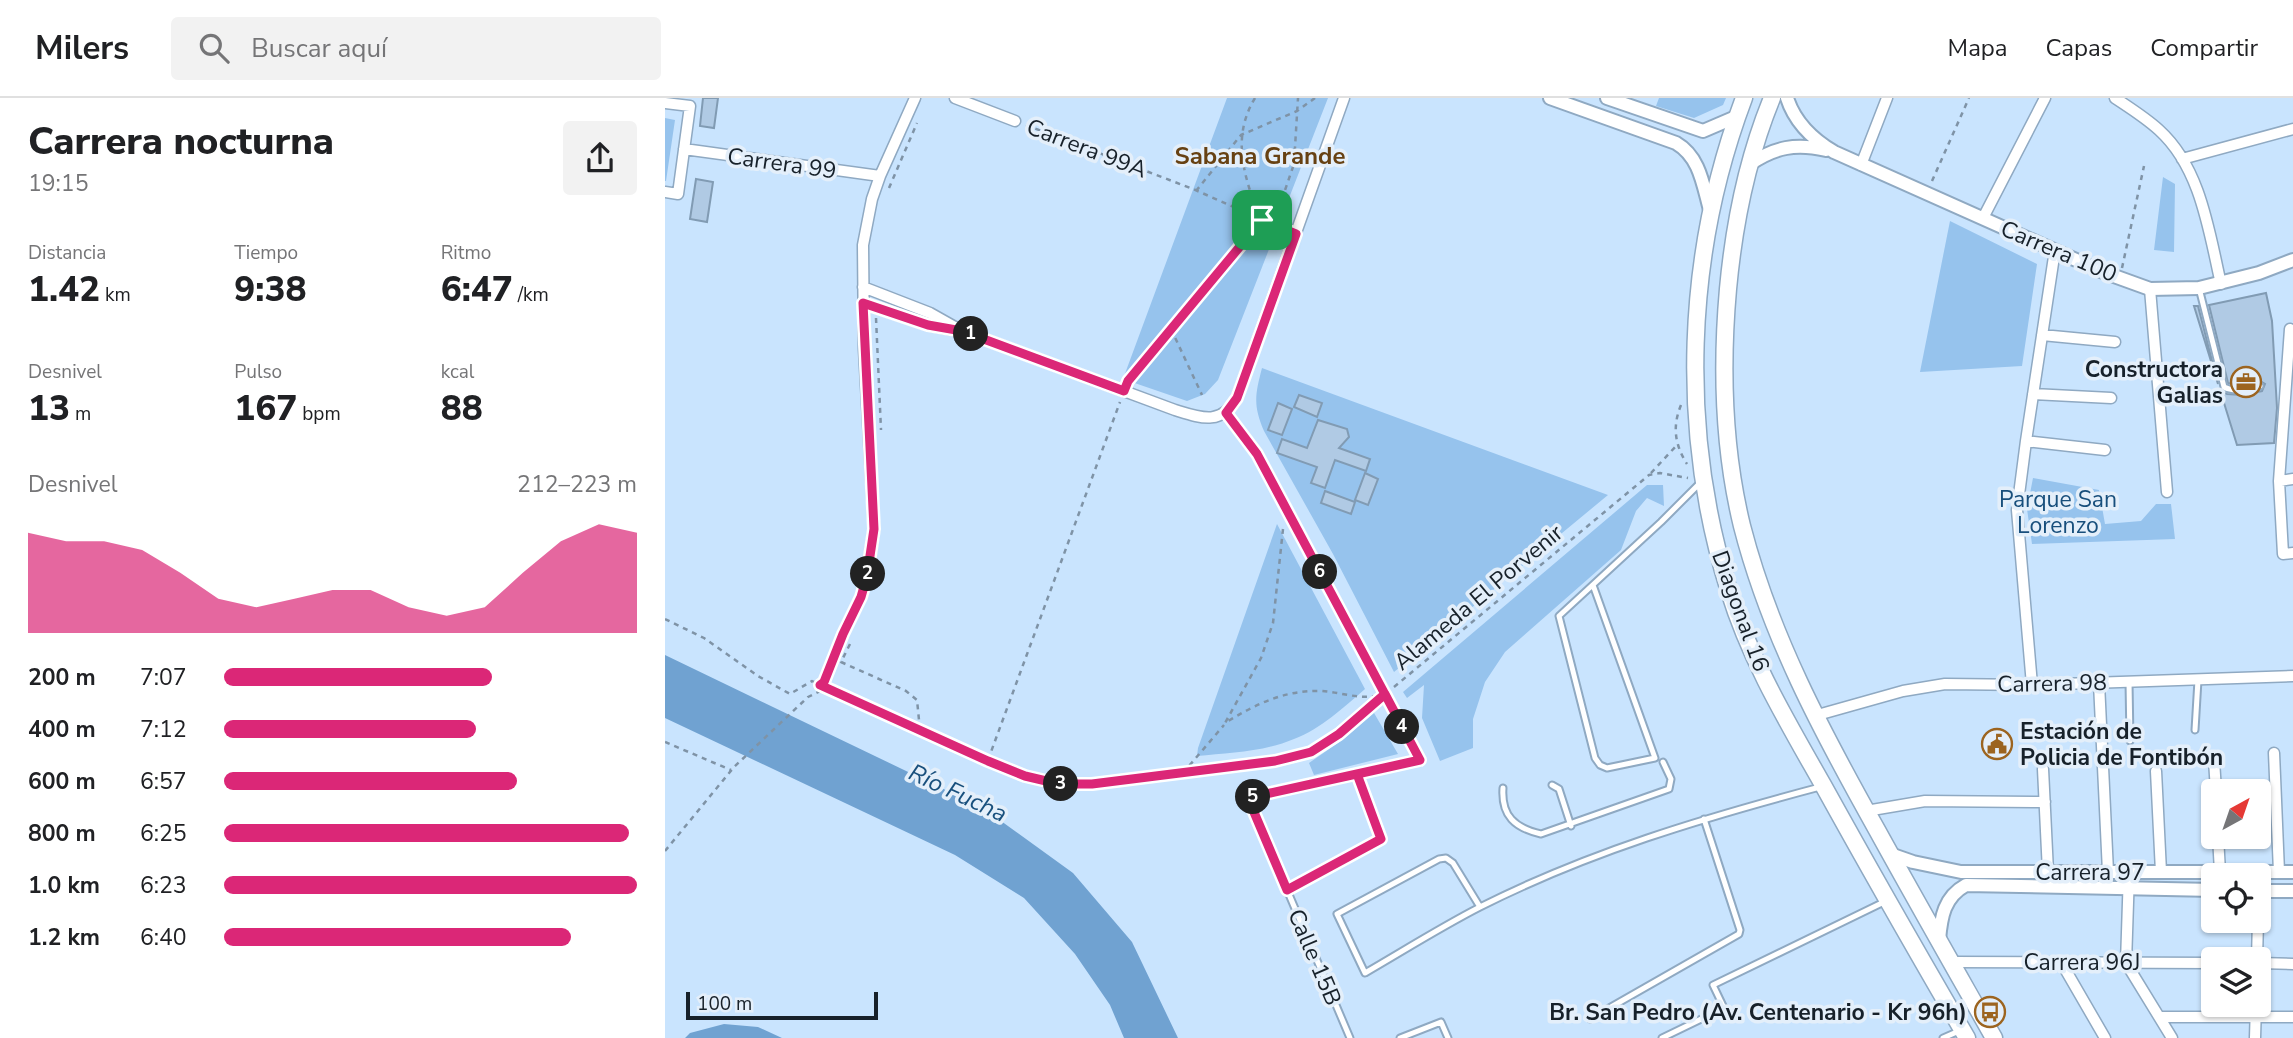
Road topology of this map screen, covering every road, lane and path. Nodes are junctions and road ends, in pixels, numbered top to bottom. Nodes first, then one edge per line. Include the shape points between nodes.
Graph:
1 (915, 98) edge
2 (954, 98) edge
3 (1255, 98) edge
4 (1298, 98) edge
5 (1315, 98) edge
6 (1344, 98) edge
7 (1550, 98) edge
8 (1607, 98) edge
9 (1744, 98) edge
10 (1772, 98) edge
11 (1787, 98) edge
12 (1887, 98) edge
13 (1969, 98) edge
14 (2045, 98) edge
15 (2115, 98) edge
16 (1566, 101) edge
17 (665, 103) edge
18 (1297, 111) junction
19 (1738, 116) junction
20 (919, 119) dead end
21 (1015, 121) joint
22 (2293, 129) edge
23 (1241, 135) junction
24 (684, 149) junction
25 (1834, 152) junction
26 (2182, 159) junction
27 (1750, 164) junction
28 (1861, 164) junction
29 (2144, 166) dead end
30 (880, 176) junction
31 (1930, 188) dead end
32 (889, 189) dead end
33 (1196, 191) junction
34 (665, 192) edge
35 (1710, 210) junction
36 (1983, 218) junction
37 (1262, 220) junction
38 (1296, 234) junction
39 (1269, 248) dead end
40 (2055, 250) junction
41 (2293, 260) edge
42 (2122, 271) dead end
43 (2221, 284) junction
44 (863, 287) junction
45 (2199, 288) junction
46 (2150, 289) junction
47 (863, 303) junction
48 (876, 307) junction
49 (1171, 329) junction
50 (2290, 330) dead end
51 (962, 331) junction
52 (2042, 335) junction
53 (2115, 342) dead end
54 (2260, 386) dead end
55 (1124, 391) junction
56 (2033, 394) junction
57 (1202, 395) dead end
58 (2111, 398) dead end
59 (1226, 413) junction
60 (881, 441) dead end
61 (2026, 441) junction
62 (1677, 445) dead end
63 (2105, 450) dead end
64 (1649, 475) junction
65 (1698, 479) junction
66 (2293, 479) edge
67 (2279, 481) junction
68 (2167, 492) dead end
69 (1286, 509) junction
70 (2293, 553) edge
71 (1593, 585) junction
72 (665, 620) edge
73 (847, 637) junction
74 (2293, 676) edge
75 (2198, 680) junction
76 (2129, 682) junction
77 (2099, 683) junction
78 (820, 685) junction
79 (2032, 685) junction
80 (826, 688) junction
81 (1385, 694) junction
82 (1814, 716) junction
83 (1225, 723) junction
84 (916, 728) junction
85 (2195, 730) dead end
86 (2130, 741) dead end
87 (665, 742) edge
88 (2274, 753) dead end
89 (1420, 760) joint
90 (2214, 760) dead end
91 (988, 761) junction
92 (1663, 762) dead end
93 (732, 768) junction
94 (2043, 769) dead end
95 (2156, 771) dead end
96 (1183, 773) junction
97 (1357, 774) junction
98 (2215, 779) edge
99 (1552, 785) dead end
100 (1823, 787) junction
101 (1503, 788) dead end
102 (2045, 802) junction
103 (1866, 811) junction
104 (1703, 819) junction
105 (1571, 826) junction
106 (665, 851) edge
107 (1890, 854) junction
108 (2048, 872) junction
109 (2108, 872) junction
110 (2129, 872) junction
111 (2161, 872) junction
112 (2201, 872) edge
113 (2271, 873) edge
114 (2279, 873) junction
115 (2293, 873) edge
116 (2129, 888) junction
117 (1287, 890) junction
118 (2201, 890) edge
119 (2271, 891) edge
120 (2293, 891) edge
121 (1889, 900) junction
122 (1480, 907) junction
123 (1939, 940) junction
124 (1951, 962) junction
125 (2061, 962) junction
126 (2271, 962) edge
127 (2126, 963) junction
128 (2201, 963) edge
129 (2293, 964) edge
130 (2159, 1017) junction
131 (2201, 1017) edge
132 (2256, 1017) edge
133 (2271, 1017) edge
134 (2293, 1017) edge
135 (1590, 1019) dead end
136 (1964, 1034) edge
137 (1350, 1038) edge
138 (1400, 1038) edge
139 (1448, 1038) edge
140 (1662, 1038) edge
141 (1943, 1038) edge
142 (1994, 1038) edge
143 (2105, 1038) edge
144 (2172, 1038) edge
145 (2255, 1038) edge

1 - 30 street
2 - 21 street, Carrera 99A
3 - 23 path
4 - 18 path
5 - 18 path
6 - 38 street
7 - 16 street
8 - 19 street via 1703,131
9 - 19 main road, Diagonal 16
10 - 27 main road, Diagonal 16
11 - 25 street, Carrera 100 via 1809,135
12 - 28 street
13 - 31 path
14 - 36 street
15 - 26 street via 2159,129
16 - 35 street via 1685,148 1697,165
17 - 24 street via 690,106
18 - 23 path
18 - 37 path via 1290,180
19 - 35 main road, Diagonal 16
20 - 32 path
21 - 33 path, Carrera 99A
22 - 26 street
23 - 33 path
23 - 37 path via 1245,179
24 - 30 street, Carrera 99
24 - 34 street via 678,194
25 - 27 street, Carrera 100 via 1794,146
25 - 28 street, Carrera 100
26 - 43 street via 2204,210
27 - 82 main road, Diagonal 16 via 1735,231 1726,315 1726,429 1750,555 1771,619
28 - 36 street, Carrera 100
29 - 42 path
30 - 44 street via 864,234
33 - 37 path, Carrera 99A
35 - 65 main road, Diagonal 16 via 1695,365
36 - 40 street, Carrera 100
37 - 38 path, Carrera 99A
37 - 39 path
37 - 49 path
38 - 59 street via 1237,398
40 - 46 street, Carrera 100
40 - 52 street
41 - 43 street, Carrera 100
43 - 45 street, Carrera 100
44 - 47 street
44 - 51 street
45 - 46 street, Carrera 100
45 - 54 lane via 2224,387
46 - 68 street
47 - 48 street
47 - 73 street via 874,529 865,586
48 - 51 street
48 - 60 path
49 - 55 path
49 - 57 path
50 - 67 street
51 - 55 street
52 - 53 street
52 - 56 street
55 - 59 street via 1196,417
55 - 91 path
56 - 58 street
56 - 61 street
59 - 69 street via 1257,454
61 - 63 street
61 - 79 street via 2017,510
62 - 64 path, Alameda El Porvenir
64 - 65 path
64 - 81 path, Alameda El Porvenir
65 - 71 lane via 1661,522
65 - 100 main road, Diagonal 16 via 1739,619 1776,701
66 - 67 street
67 - 70 street via 2283,554
69 - 81 street
69 - 83 path via 1273,622 1261,658
71 - 71 lane via 1559,616 1595,758 1607,768 1655,758
72 - 78 path via 704,638 790,694 813,681
73 - 78 path
73 - 84 path via 841,662 917,700
74 - 75 street, Carrera 98
75 - 76 street, Carrera 98
75 - 85 lane
76 - 77 street, Carrera 98
76 - 86 lane
77 - 79 street, Carrera 98
77 - 109 street
78 - 80 path, Alameda El Porvenir
79 - 82 street, Carrera 98 via 1945,684
80 - 84 path, Alameda El Porvenir
80 - 93 path via 808,697
81 - 83 path via 1292,692 1255,705
81 - 89 street
81 - 96 path, Alameda El Porvenir via 1311,752
82 - 103 main road, Diagonal 16
83 - 96 path
84 - 91 path, Alameda El Porvenir
87 - 93 path
88 - 114 street
89 - 97 lane
90 - 98 street
91 - 96 path, Alameda El Porvenir via 1059,784
92 - 105 lane via 1671,779 1669,789
93 - 106 path
94 - 102 street
95 - 111 street
97 - 117 lane via 1381,839
97 - 117 lane, Calle 15B via 1248,798
99 - 105 lane via 1559,789
100 - 104 lane
100 - 121 main road, Diagonal 16
101 - 105 lane via 1502,804 1511,820 1525,831 1541,835
102 - 103 street via 1926,801
102 - 108 street
103 - 107 main road, Diagonal 16
104 - 122 lane via 1637,840
104 - 135 lane via 1739,934
107 - 108 street, Carrera 97 via 1946,870
107 - 123 main road, Diagonal 16
108 - 109 street, Carrera 97
109 - 110 street, Carrera 97
110 - 111 street, Carrera 97
110 - 116 street
111 - 112 street, Carrera 97
113 - 114 street, Carrera 97
114 - 115 street, Carrera 97
116 - 118 street, Carrera 97
116 - 123 street, Carrera 97 via 1966,885 1946,902
116 - 127 street
117 - 137 lane, Calle 15B
119 - 120 street
121 - 136 main road, Diagonal 16
121 - 140 lane via 1713,985 1724,1007
122 - 122 lane via 1365,973 1337,914 1446,858
123 - 124 main road, Diagonal 16
124 - 125 street, Carrera 96J
124 - 142 main road, Diagonal 16
125 - 127 street, Carrera 96J
125 - 143 street
126 - 129 street
127 - 128 street, Carrera 96J
127 - 130 street
130 - 131 street
130 - 144 street
132 - 145 street
133 - 134 street
136 - 141 lane
138 - 139 lane via 1441,1022

